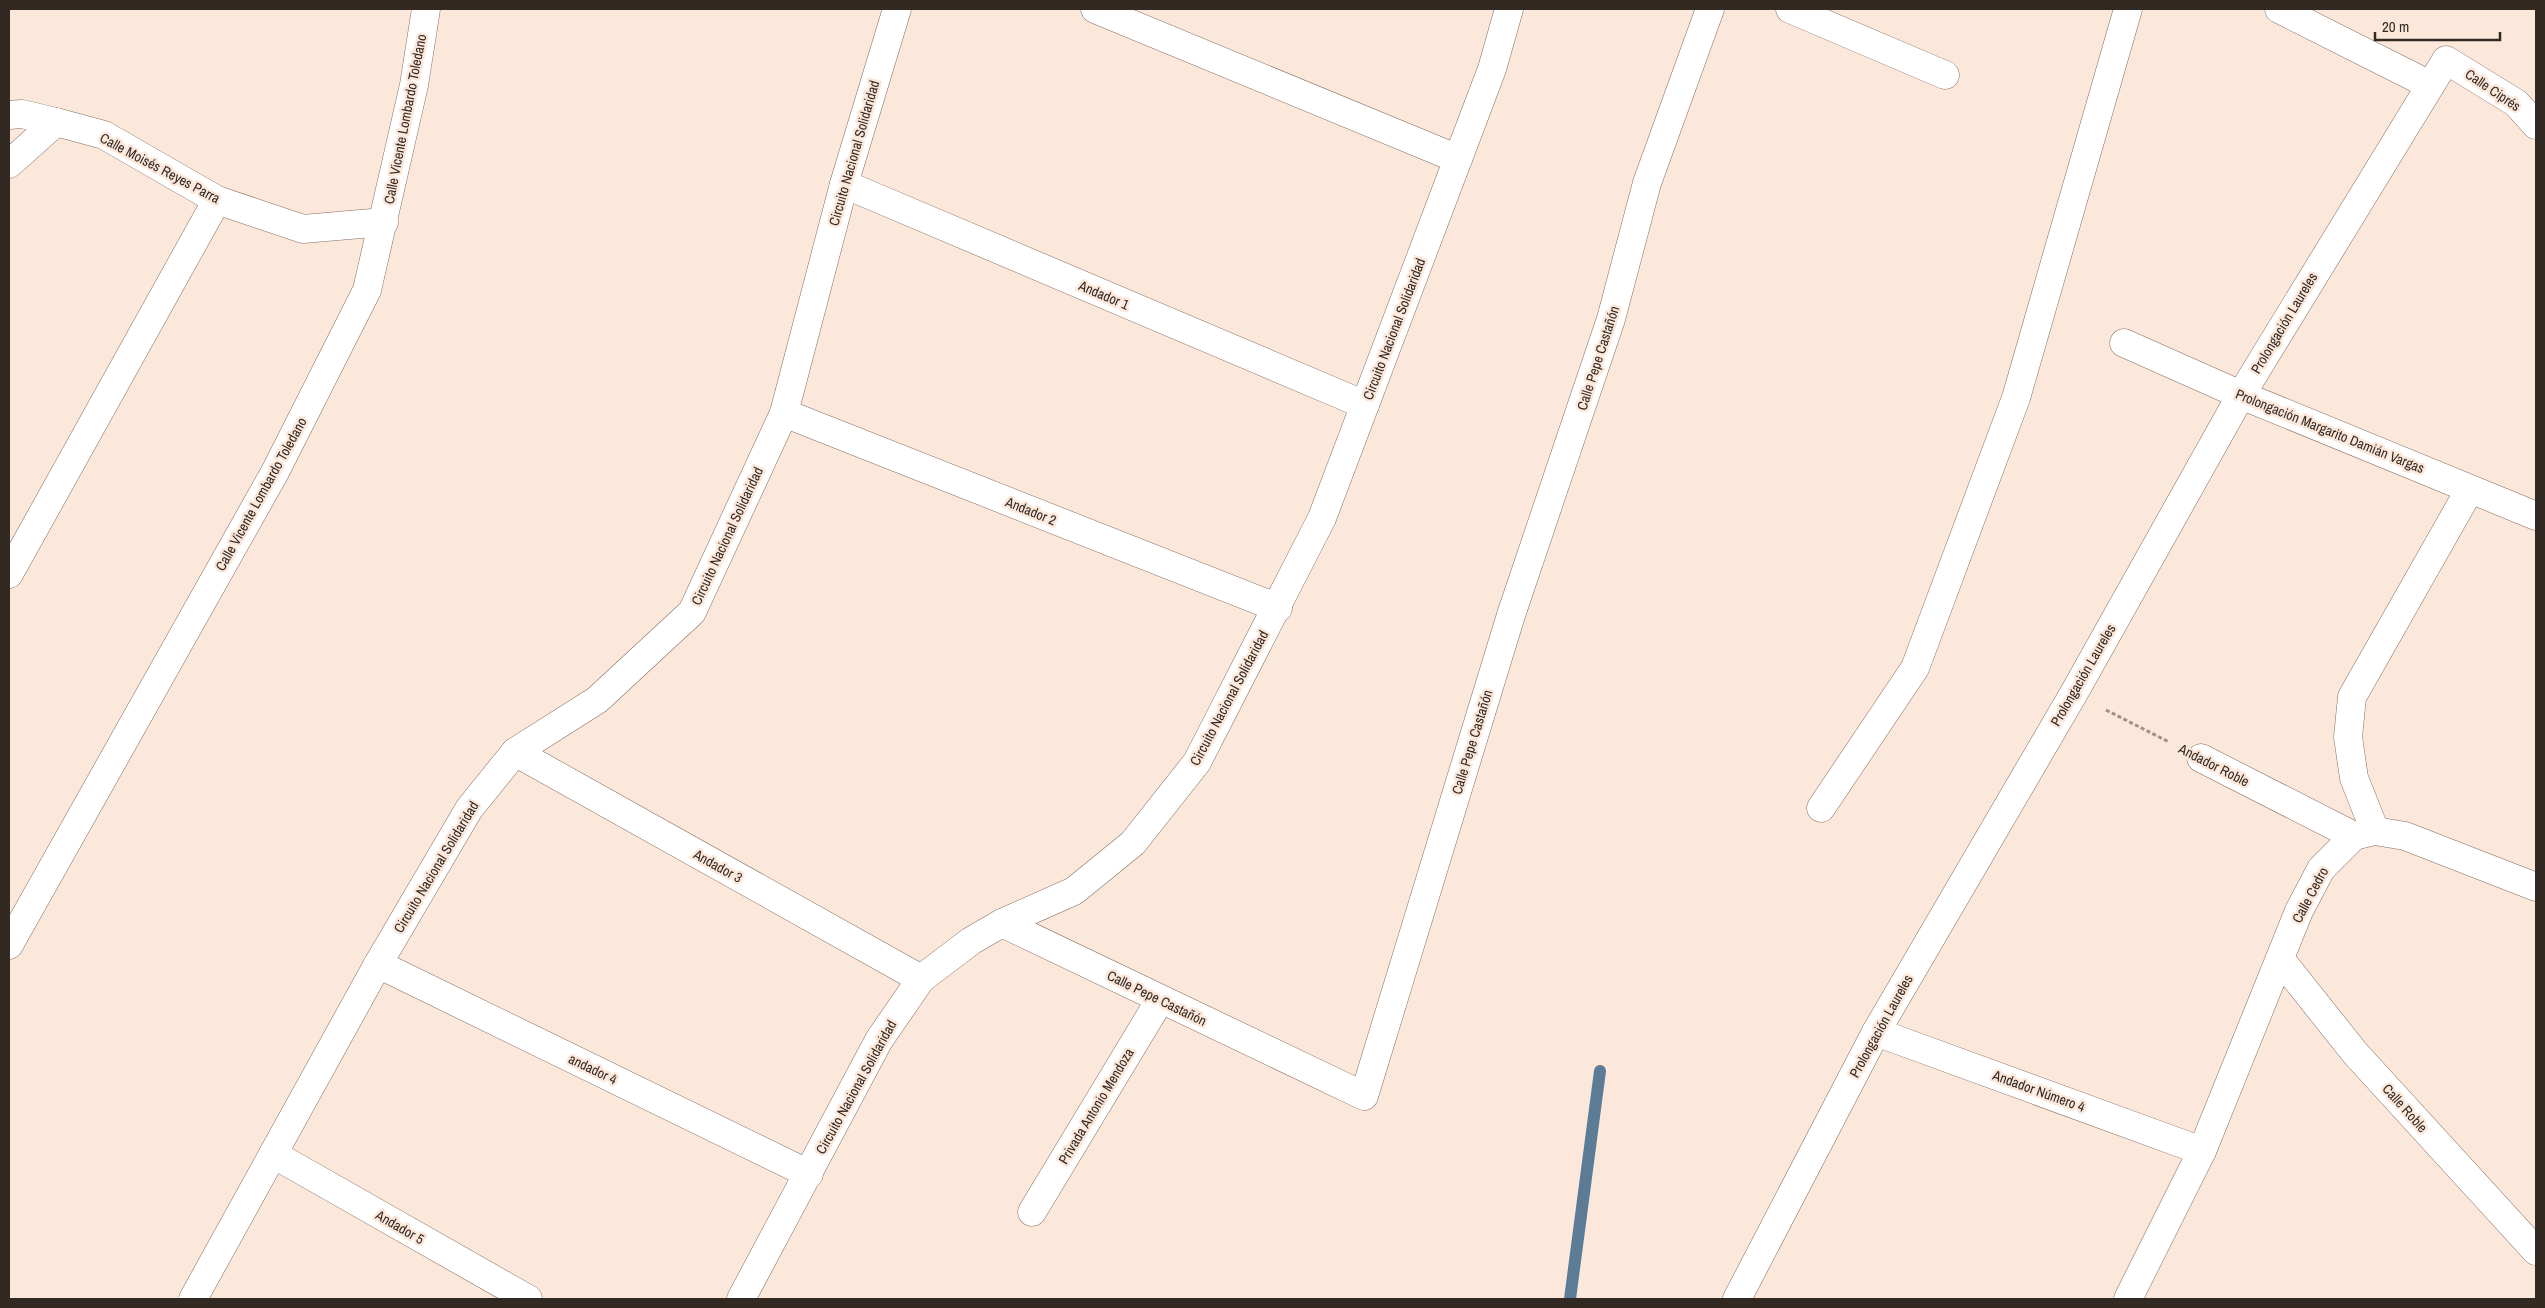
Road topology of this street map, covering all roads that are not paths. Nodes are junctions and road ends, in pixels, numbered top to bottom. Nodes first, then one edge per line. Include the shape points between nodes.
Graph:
1 (426, 9) edge
2 (898, 9) edge
3 (1095, 9) edge
4 (1509, 9) edge
5 (1710, 9) edge
6 (1790, 9) edge
7 (2128, 9) edge
8 (2279, 9) edge
9 (2446, 60) joint
10 (1945, 75) dead end
11 (2430, 85) junction
12 (9, 115) edge
13 (56, 122) junction
14 (2536, 125) edge
15 (1458, 159) junction
16 (9, 164) edge
17 (844, 184) junction
18 (217, 200) junction
19 (384, 222) junction
20 (2124, 343) dead end
21 (2241, 395) junction
22 (1365, 405) junction
23 (784, 413) junction
24 (2470, 488) junction
25 (2536, 516) edge
26 (9, 574) edge
27 (1278, 608) junction
28 (515, 752) junction
29 (2201, 758) road end
30 (1821, 808) dead end
31 (2365, 834) junction
32 (2536, 887) edge
33 (1002, 923) junction
34 (9, 945) edge
35 (2280, 960) junction
36 (378, 964) junction
37 (921, 980) junction
38 (1160, 1000) junction
39 (1876, 1032) junction
40 (2202, 1151) junction
41 (272, 1154) junction
42 (808, 1174) junction
43 (1032, 1212) dead end
44 (2536, 1251) edge
45 (193, 1299) edge
46 (528, 1299) edge
47 (741, 1299) edge
48 (1737, 1299) edge
49 (2128, 1299) edge

1 - 19 street, Calle Vicente Lombardo Toledano via 414,85
2 - 17 street, Circuito Nacional Solidaridad
3 - 15 street
4 - 15 street, Circuito Nacional Solidaridad via 1492,69
5 - 38 street, Calle Pepe Castañón via 1648,183 1611,319 1511,615 1364,1096
6 - 10 street
7 - 30 street via 2016,398 1915,668
8 - 11 street
9 - 11 street, Prolongación Laureles
9 - 14 street, Calle Ciprés via 2516,103
11 - 21 street, Prolongación Laureles
12 - 13 street, Calle Moisés Reyes Parra via 22,114
13 - 16 street
13 - 18 street, Calle Moisés Reyes Parra via 104,135
15 - 22 street, Circuito Nacional Solidaridad
17 - 22 street, Andador 1
17 - 23 street, Circuito Nacional Solidaridad
18 - 19 street, Calle Moisés Reyes Parra via 303,229
18 - 26 street
19 - 34 street, Calle Vicente Lombardo Toledano via 367,290 275,472
20 - 21 street, Prolongación Margarito Damián Vargas
21 - 24 street, Prolongación Margarito Damián Vargas
21 - 39 street, Prolongación Laureles via 2074,693
22 - 27 street, Circuito Nacional Solidaridad via 1322,518
23 - 27 street, Andador 2
23 - 28 street, Circuito Nacional Solidaridad via 692,612 597,700
24 - 25 street, Prolongación Margarito Damián Vargas
24 - 31 street via 2352,697 2348,737
27 - 33 street, Circuito Nacional Solidaridad via 1197,762 1133,844 1074,891
28 - 36 street, Circuito Nacional Solidaridad via 469,809
28 - 37 street, Andador 3
29 - 31 street, Andador Roble
31 - 32 street via 2405,836
31 - 35 street, Calle Cedro via 2321,869 2299,911
33 - 37 street, Circuito Nacional Solidaridad via 971,941
33 - 38 street, Calle Pepe Castañón
35 - 40 street, Calle Cedro
35 - 44 street, Calle Roble via 2355,1053
36 - 41 street, Circuito Nacional Solidaridad
36 - 42 street, andador 4
37 - 42 street, Circuito Nacional Solidaridad via 879,1040
38 - 43 street, Privada Antonio Mendoza
39 - 40 street, Andador Número 4
39 - 48 street, Prolongación Laureles
40 - 49 street, Calle Cedro
41 - 45 street, Circuito Nacional Solidaridad
41 - 46 street, Andador 5
42 - 47 street, Circuito Nacional Solidaridad

